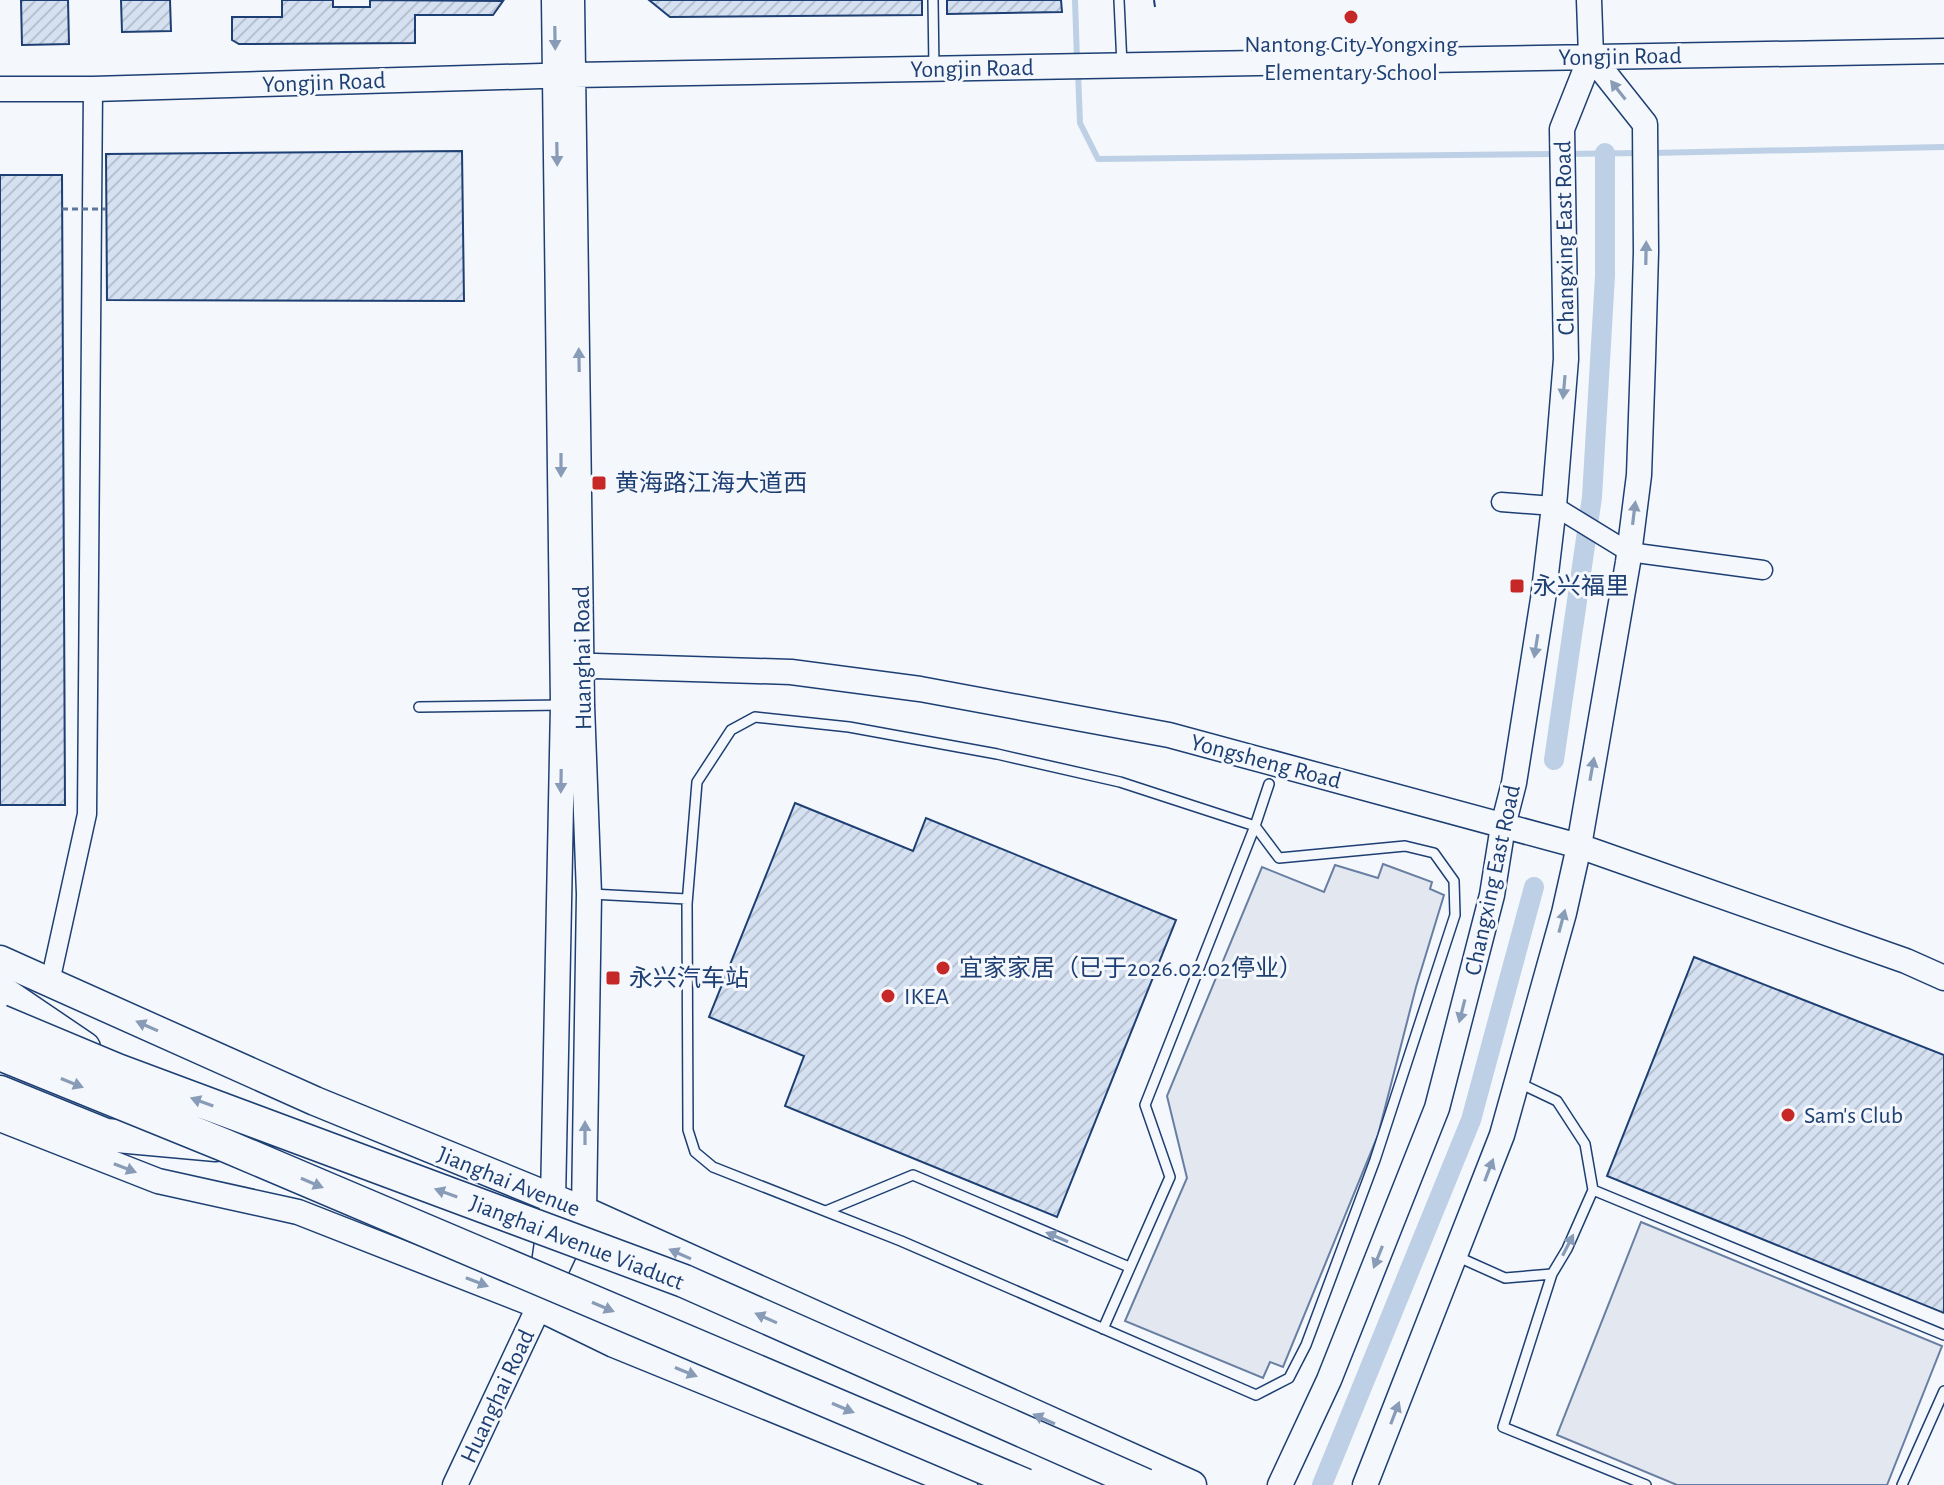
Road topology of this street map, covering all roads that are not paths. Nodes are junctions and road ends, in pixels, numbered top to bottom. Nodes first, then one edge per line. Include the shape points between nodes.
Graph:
1 (554, 0) edge
2 (572, 0) edge
3 (933, 0) edge
4 (1119, 0) edge
5 (1589, 0) edge
6 (1944, 51) edge
7 (1591, 56) junction
8 (1114, 66) junction
9 (934, 69) junction
10 (565, 76) junction
11 (0, 89) edge
12 (93, 89) junction
13 (1501, 502) dead end
14 (1554, 506) junction
15 (1629, 552) junction
16 (1763, 570) dead end
17 (572, 665) junction
18 (572, 705) junction
19 (419, 707) dead end
20 (1269, 784) dead end
21 (1255, 826) junction
22 (1503, 826) junction
23 (1579, 846) junction
24 (589, 894) junction
25 (687, 899) junction
26 (0, 960) edge
27 (1944, 978) edge
28 (50, 982) junction
29 (0, 991) edge
30 (0, 1021) edge
31 (0, 1054) edge
32 (117, 1070) junction
33 (1517, 1082) junction
34 (0, 1092) edge
35 (0, 1119) edge
36 (224, 1145) junction
37 (1593, 1190) junction
38 (553, 1201) junction
39 (584, 1211) junction
40 (826, 1211) junction
41 (1456, 1256) junction
42 (1129, 1267) junction
43 (1552, 1274) junction
44 (538, 1306) junction
45 (1103, 1329) junction
46 (1944, 1335) edge
47 (1944, 1391) edge
48 (455, 1485) edge
49 (963, 1485) edge
50 (1025, 1485) edge
51 (1145, 1485) edge
52 (1192, 1485) edge
53 (1280, 1485) edge
54 (1365, 1485) edge
55 (1646, 1485) edge
56 (1902, 1485) edge

1 -> 10 street, Huanghai Road
2 - 10 street, Huanghai Road
3 - 9 lane
4 - 8 lane
5 - 7 street
6 - 7 street, Yongjin Road
7 - 8 street, Yongjin Road
7 -> 14 street, Changxing East Road via 1562,129 1566,359
15 -> 7 street via 1639,475 1645,124
8 - 9 street, Yongjin Road
9 - 10 street, Yongjin Road
10 - 12 street, Yongjin Road
10 - 17 street, Huanghai Road
11 - 12 street, Yongjin Road
12 - 28 street via 87,814
13 - 14 street
14 - 15 street
14 -> 22 street, Changxing East Road via 1514,783
15 - 16 street
23 -> 15 street
17 - 18 street, Huanghai Road
17 - 22 street, Yongsheng Road via 791,672 920,689 1169,735
18 - 19 lane
18 - 24 street, Huanghai Road
18 -> 38 street, Huanghai Road
20 - 21 lane
21 - 25 lane via 1120,782 997,754 849,727 755,717 731,730 697,782
21 - 42 lane via 1145,1105 1170,1177
21 - 45 lane via 1279,858 1405,846 1434,853 1454,881 1455,915 1343,1249 1289,1378 1256,1395
22 - 23 street, Yongsheng Road
22 -> 53 street, Changxing East Road via 1492,895 1437,1108 1329,1380
23 - 27 street, Yongsheng Road
33 -> 23 street
24 - 25 lane
39 -> 24 street, Huanghai Road
25 - 40 lane via 688,1130 695,1152 713,1167
26 - 28 main road, Jianghai Avenue
38 -> 28 main road, Jianghai Avenue
29 - 32 highway, bridge
30 - 32 highway, Jianghai Avenue Viaduct, bridge
31 -> 36 highway, Jianghai Avenue Viaduct, bridge
51 -> 32 highway, Jianghai Avenue Viaduct, bridge via 684,1281
33 - 37 lane via 1557,1101 1585,1144
41 -> 33 street
34 - 36 highway via 106,1135
35 -> 44 street via 158,1181 298,1212
36 -> 50 highway, Jianghai Avenue Viaduct, bridge
43 -> 37 lane
37 - 46 lane
38 - 39 main road, Jianghai Avenue
38 - 44 street, Huanghai Road
39 - 44 street, Huanghai Road
52 -> 39 main road, Jianghai Avenue
42 -> 40 lane via 913,1175
40 - 45 lane
41 - 43 lane via 1505,1278
54 -> 41 street
42 - 45 lane
43 - 55 lane via 1503,1427
44 - 48 street, Huanghai Road
44 -> 49 main road via 614,1343
47 - 56 lane

